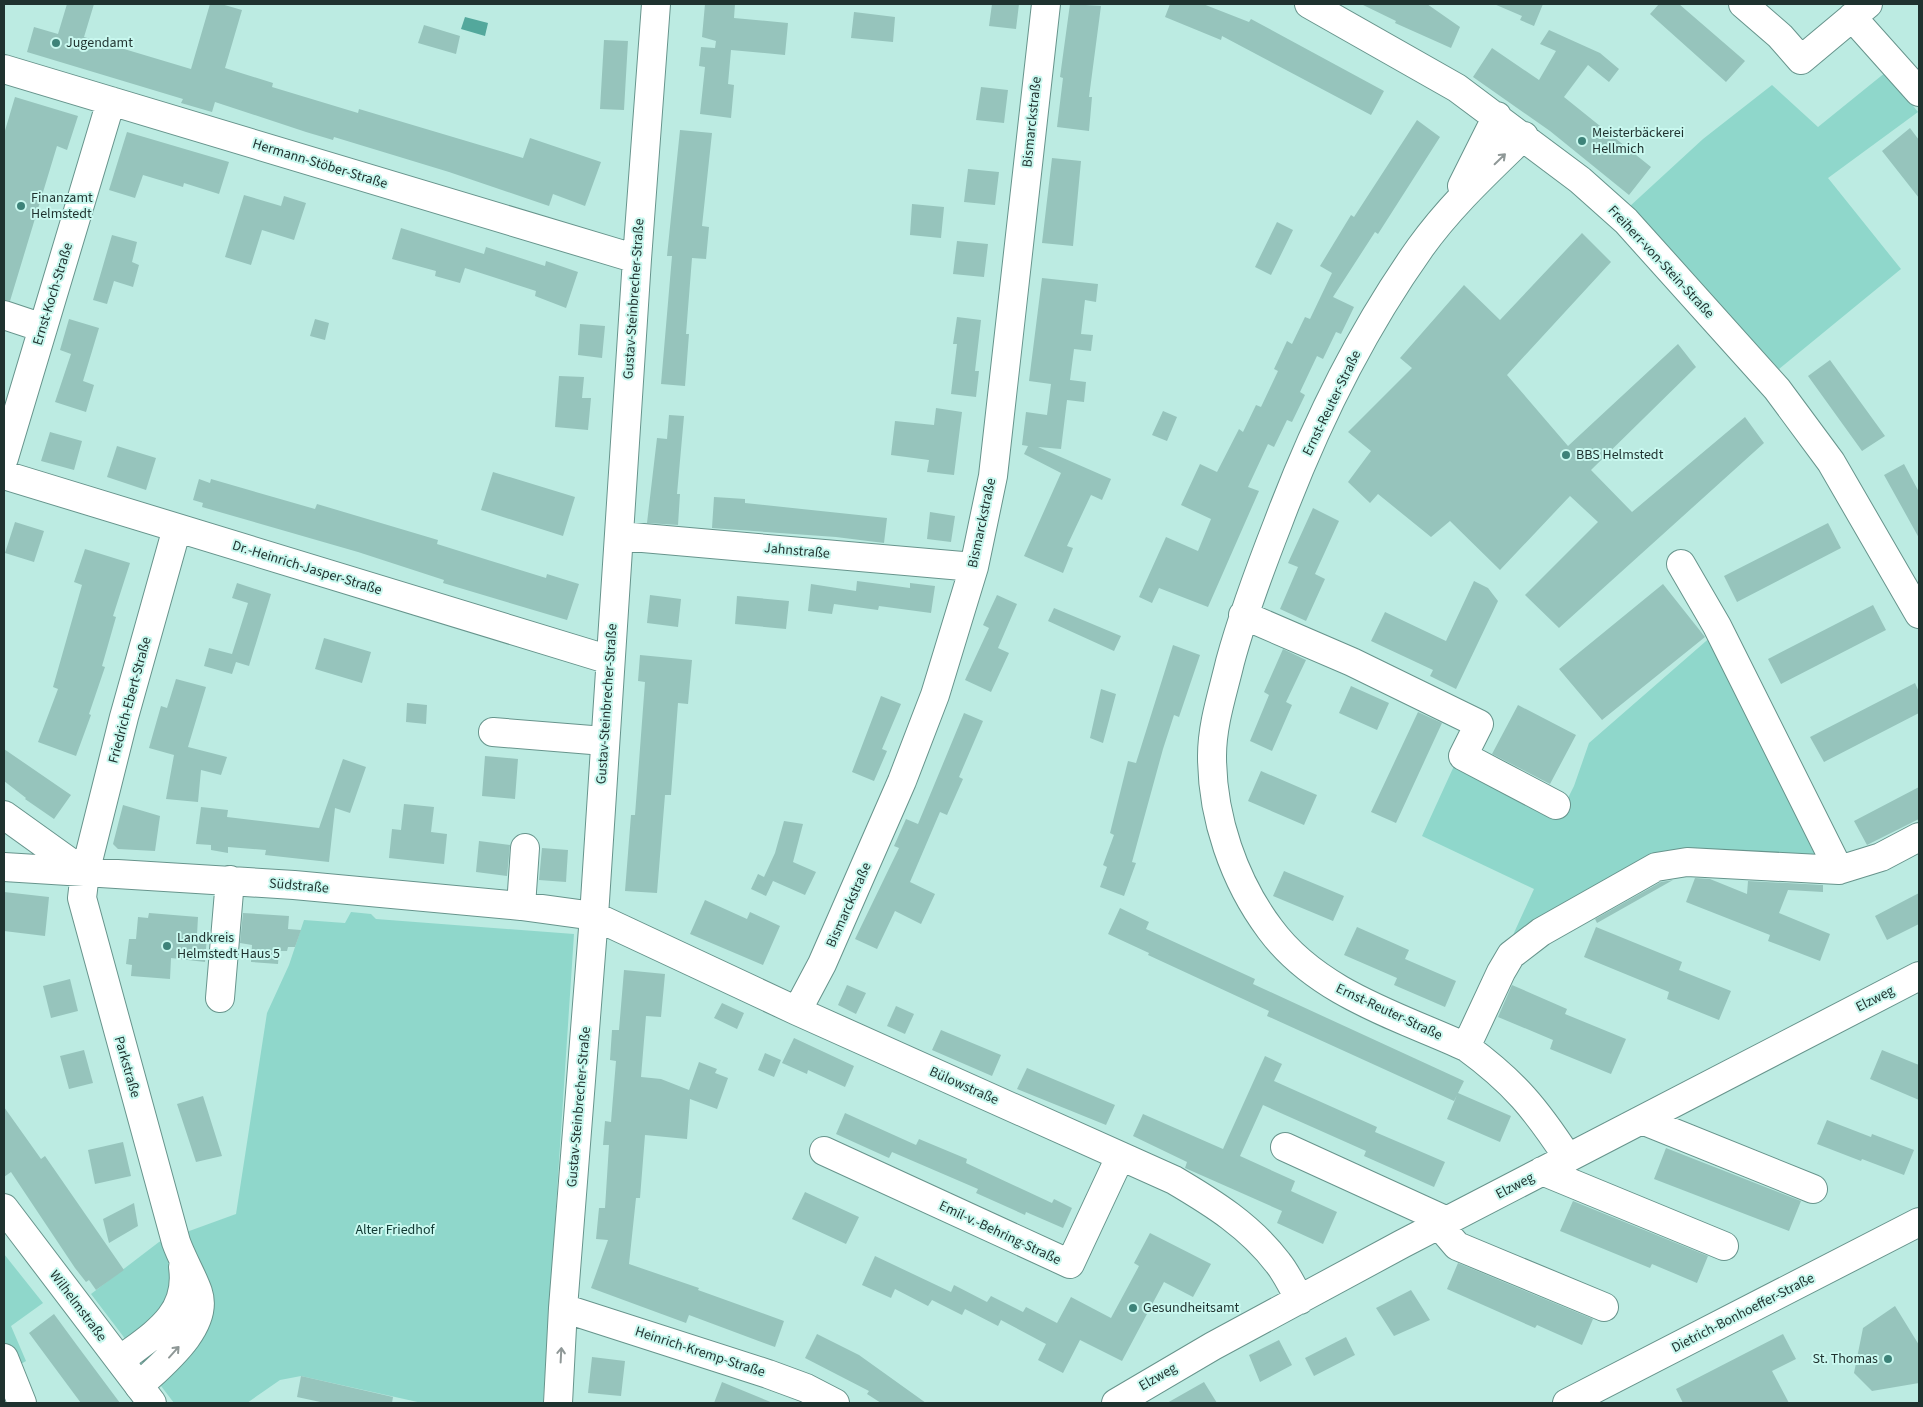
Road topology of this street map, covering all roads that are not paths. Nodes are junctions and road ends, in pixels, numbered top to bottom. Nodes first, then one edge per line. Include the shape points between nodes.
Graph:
1 (656, 4) edge
2 (1046, 4) edge
3 (1310, 4) edge
4 (1744, 4) edge
5 (1860, 10) edge
6 (4, 69) edge
7 (1919, 92) edge
8 (111, 102) junction
9 (1497, 116) junction
10 (1524, 136) junction
11 (1452, 206) junction
12 (636, 259) junction
13 (4, 316) edge
14 (44, 328) junction
15 (4, 458) edge
16 (4, 476) edge
17 (177, 528) junction
18 (620, 536) junction
19 (1681, 564) dead end
20 (974, 567) junction
21 (1919, 614) edge
22 (1243, 616) junction
23 (610, 660) junction
24 (493, 732) dead end
25 (604, 741) junction
26 (1556, 805) dead end
27 (4, 814) edge
28 (1919, 837) edge
29 (525, 848) dead end
30 (4, 867) edge
31 (1839, 870) junction
32 (85, 874) junction
33 (230, 880) junction
34 (521, 906) junction
35 (594, 916) junction
36 (1919, 976) edge
37 (220, 998) dead end
38 (797, 1011) junction
39 (1466, 1047) junction
40 (1642, 1120) junction
41 (1285, 1147) dead end
42 (824, 1151) dead end
43 (1120, 1157) junction
44 (1568, 1158) junction
45 (1542, 1171) junction
46 (1813, 1189) dead end
47 (4, 1208) edge
48 (1919, 1222) edge
49 (1443, 1223) junction
50 (1724, 1246) dead end
51 (182, 1258) junction
52 (1300, 1300) junction
53 (1604, 1307) dead end
54 (563, 1308) junction
55 (4, 1358) edge
56 (120, 1360) junction
57 (146, 1395) edge
58 (22, 1403) edge
59 (558, 1403) edge
60 (835, 1403) edge
61 (1116, 1403) edge
62 (1567, 1403) edge

1 - 12 street, Gustav-Steinbrecher-Straße
2 - 20 street, Bismarckstraße via 993,476
3 - 9 street, Freiherr-von-Stein-Straße via 1420,65
4 - 5 street via 1801,60
5 - 7 street
6 - 8 street, Hermann-Stöber-Straße
8 - 12 street, Hermann-Stöber-Straße
8 - 14 street, Ernst-Koch-Straße
9 - 10 street, Freiherr-von-Stein-Straße
9 - 11 street, Ernst-Reuter-Straße
11 -> 10 street, Ernst-Reuter-Straße
10 - 21 street, Freiherr-von-Stein-Straße via 1626,221 1777,389 1831,462
11 - 22 street, Ernst-Reuter-Straße via 1382,309 1330,404 1284,507
12 - 18 street, Gustav-Steinbrecher-Straße
13 - 14 street
14 - 15 street, Ernst-Koch-Straße
16 - 17 street, Dr.-Heinrich-Jasper-Straße
17 - 23 street, Dr.-Heinrich-Jasper-Straße
17 - 32 street, Friedrich-Ebert-Straße via 124,717
18 - 20 street, Jahnstraße
18 - 23 street, Gustav-Steinbrecher-Straße
19 - 31 street via 1717,626
20 - 38 street, Bismarckstraße via 935,695 902,781 822,964
22 - 26 street via 1361,666 1479,724 1463,756
22 - 39 street, Ernst-Reuter-Straße via 1219,707 1212,754 1216,802 1242,884 1277,938 1334,987
23 - 25 street, Gustav-Steinbrecher-Straße
24 - 25 street
25 - 35 street, Gustav-Steinbrecher-Straße
27 - 32 street
28 - 31 street via 1881,857
29 - 34 street
30 - 32 street, Südstraße
31 - 39 street via 1687,862 1656,868 1541,932 1511,955
32 - 33 street, Südstraße
32 - 51 street, Parkstraße via 82,898
33 - 34 street, Südstraße
33 - 37 street
34 - 35 street, Südstraße
35 - 38 street, Bülowstraße
35 - 54 street, Gustav-Steinbrecher-Straße
36 - 40 street, Elzweg
38 - 43 street, Bülowstraße
39 - 44 street, Ernst-Reuter-Straße via 1501,1073 1526,1098
40 - 44 street, Elzweg
40 - 46 street
41 - 49 street
42 - 43 street, Emil-v.-Behring-Straße via 1070,1264
43 - 52 street, Bülowstraße via 1174,1180 1230,1215 1279,1264
44 - 45 street, Elzweg
45 - 49 street, Elzweg
45 - 50 street
47 - 56 street, Wilhelmstraße
48 - 62 street, Dietrich-Bonhoeffer-Straße
49 - 52 street, Elzweg
49 - 53 street via 1457,1246
51 - 56 street, Parkstraße via 183,1292 174,1314
57 -> 51 street, Parkstraße via 195,1324 198,1294
52 - 61 street, Elzweg
59 -> 54 street, Gustav-Steinbrecher-Straße
54 - 60 street, Heinrich-Kremp-Straße via 768,1374
55 - 58 street
56 - 57 street, Wilhelmstraße

